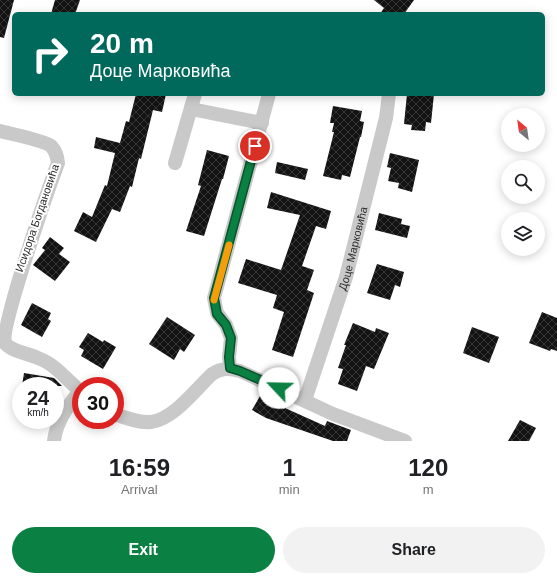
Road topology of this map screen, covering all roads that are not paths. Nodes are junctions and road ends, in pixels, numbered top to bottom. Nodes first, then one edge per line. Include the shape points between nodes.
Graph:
1 (194, 96) edge
2 (269, 96) edge
3 (388, 96) edge
4 (191, 110) junction
5 (262, 123) junction
6 (0, 131) edge
7 (175, 163) dead end
8 (2, 345) edge
9 (230, 368) junction
10 (72, 384) edge
11 (304, 400) junction
12 (72, 401) edge
13 (124, 418) edge
14 (370, 435) edge
15 (54, 441) edge
16 (405, 441) edge

1 - 4 street
2 - 5 street
3 - 11 street, Доце Марковића via 386,118 346,277
4 - 5 street
4 - 7 street
5 - 9 street via 214,298 217,314 226,325 231,338
6 - 8 street, Исидора Богдановића via 46,143 55,151 58,163 22,259 4,324
8 - 10 street, Исидора Богдановића via 39,358
9 - 11 street
9 - 13 street via 212,374 180,405 161,419 143,422
11 - 14 street
12 - 15 street via 59,421
14 - 16 street

